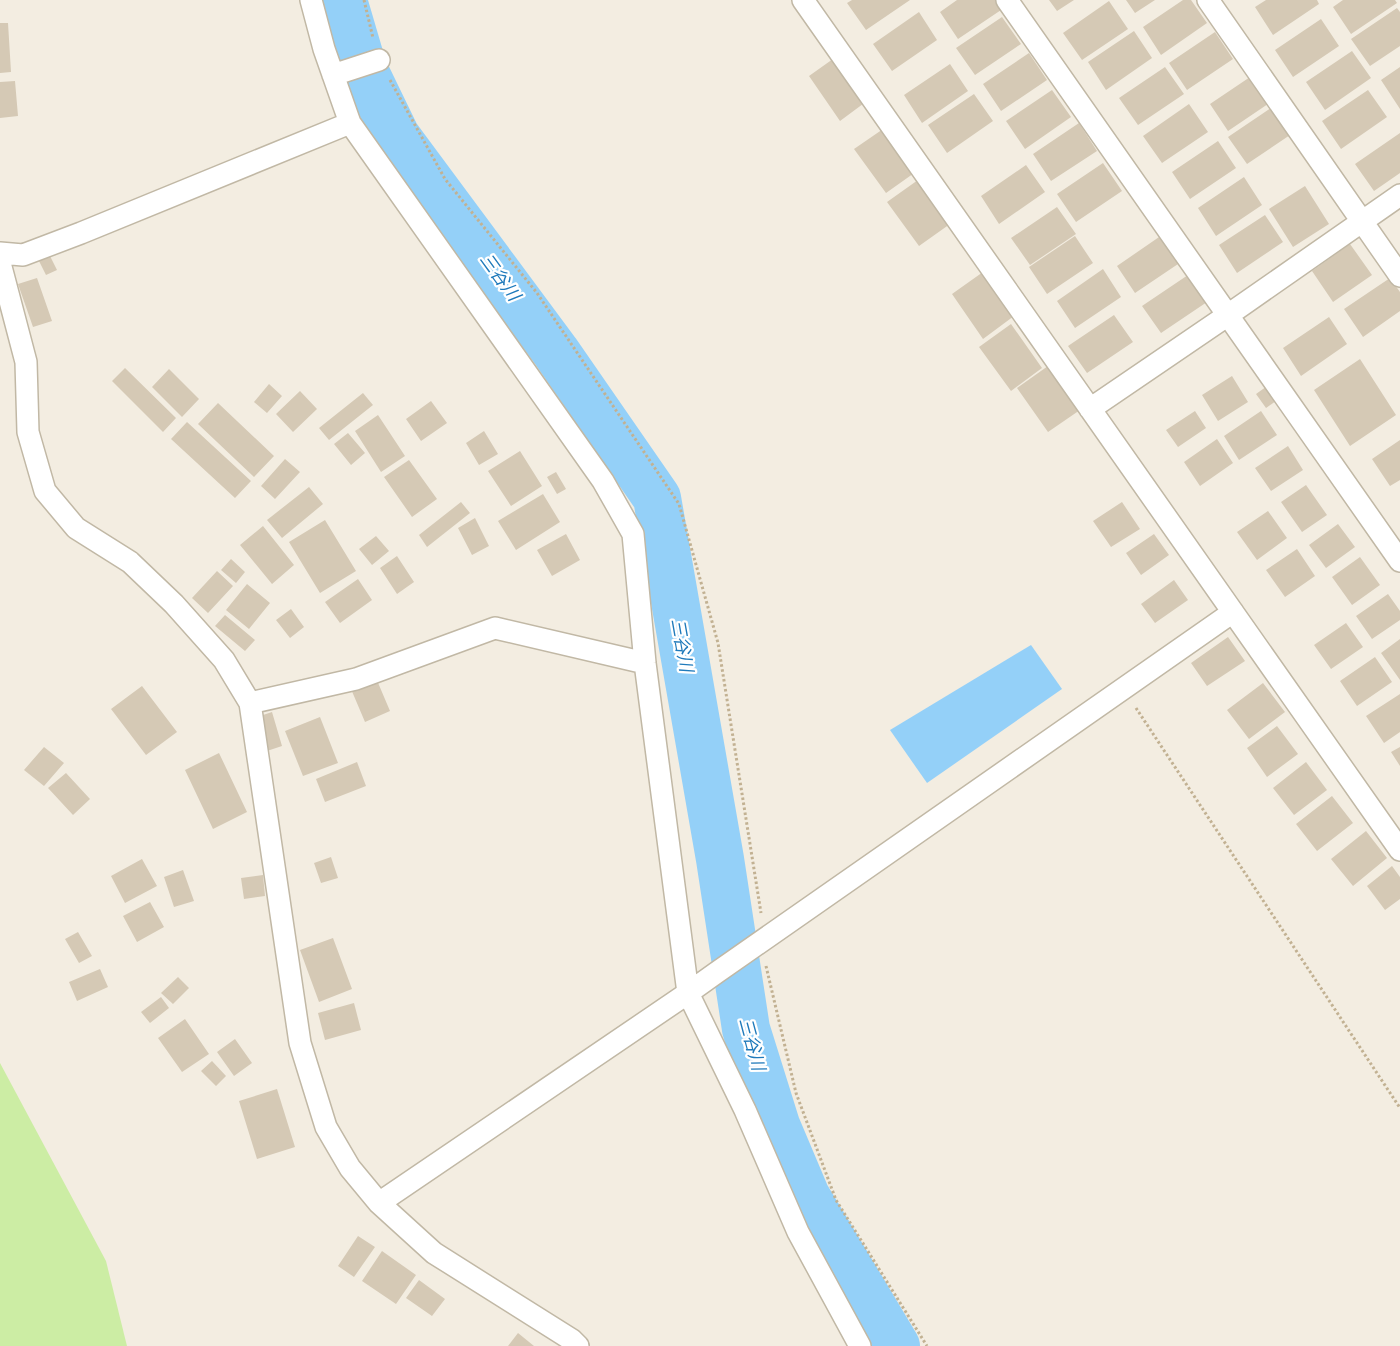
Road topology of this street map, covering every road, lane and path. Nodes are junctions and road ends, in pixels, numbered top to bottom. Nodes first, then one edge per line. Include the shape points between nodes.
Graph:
1 (310, 0) edge
2 (803, 0) edge
3 (1007, 0) edge
4 (1208, 0) edge
5 (375, 61) dead end
6 (334, 74) junction
7 (350, 123) junction
8 (1400, 195) edge
9 (1362, 221) junction
10 (0, 253) edge
11 (0, 263) edge
12 (1400, 276) edge
13 (1228, 315) junction
14 (1090, 409) junction
15 (1400, 560) edge
16 (1233, 612) junction
17 (645, 663) junction
18 (1123, 688) junction
19 (250, 703) junction
20 (1400, 850) edge
21 (760, 942) junction
22 (688, 993) junction
23 (1400, 1108) edge
24 (379, 1203) junction
25 (578, 1346) edge
26 (860, 1346) edge
27 (927, 1346) edge

1 - 6 street
2 - 14 street
3 - 13 street
4 - 9 street
5 - 6 street
6 - 7 street
7 - 10 street via 23,255
7 - 17 street via 603,481 633,534
8 - 9 street
9 - 12 street
9 - 13 street
11 - 19 street via 26,362 28,432 45,491 76,528 130,562 174,604 224,660
13 - 14 street
13 - 15 street
14 - 16 street
16 - 18 street
16 - 20 street
17 - 19 street via 495,628 356,679
17 - 22 street
18 - 21 street
18 - 23 path
19 - 24 street via 300,1043 326,1127 350,1168
21 - 22 street
21 - 27 path via 796,1094 836,1200
22 - 24 street
22 - 26 street via 745,1110 798,1232
24 - 25 street via 434,1253

